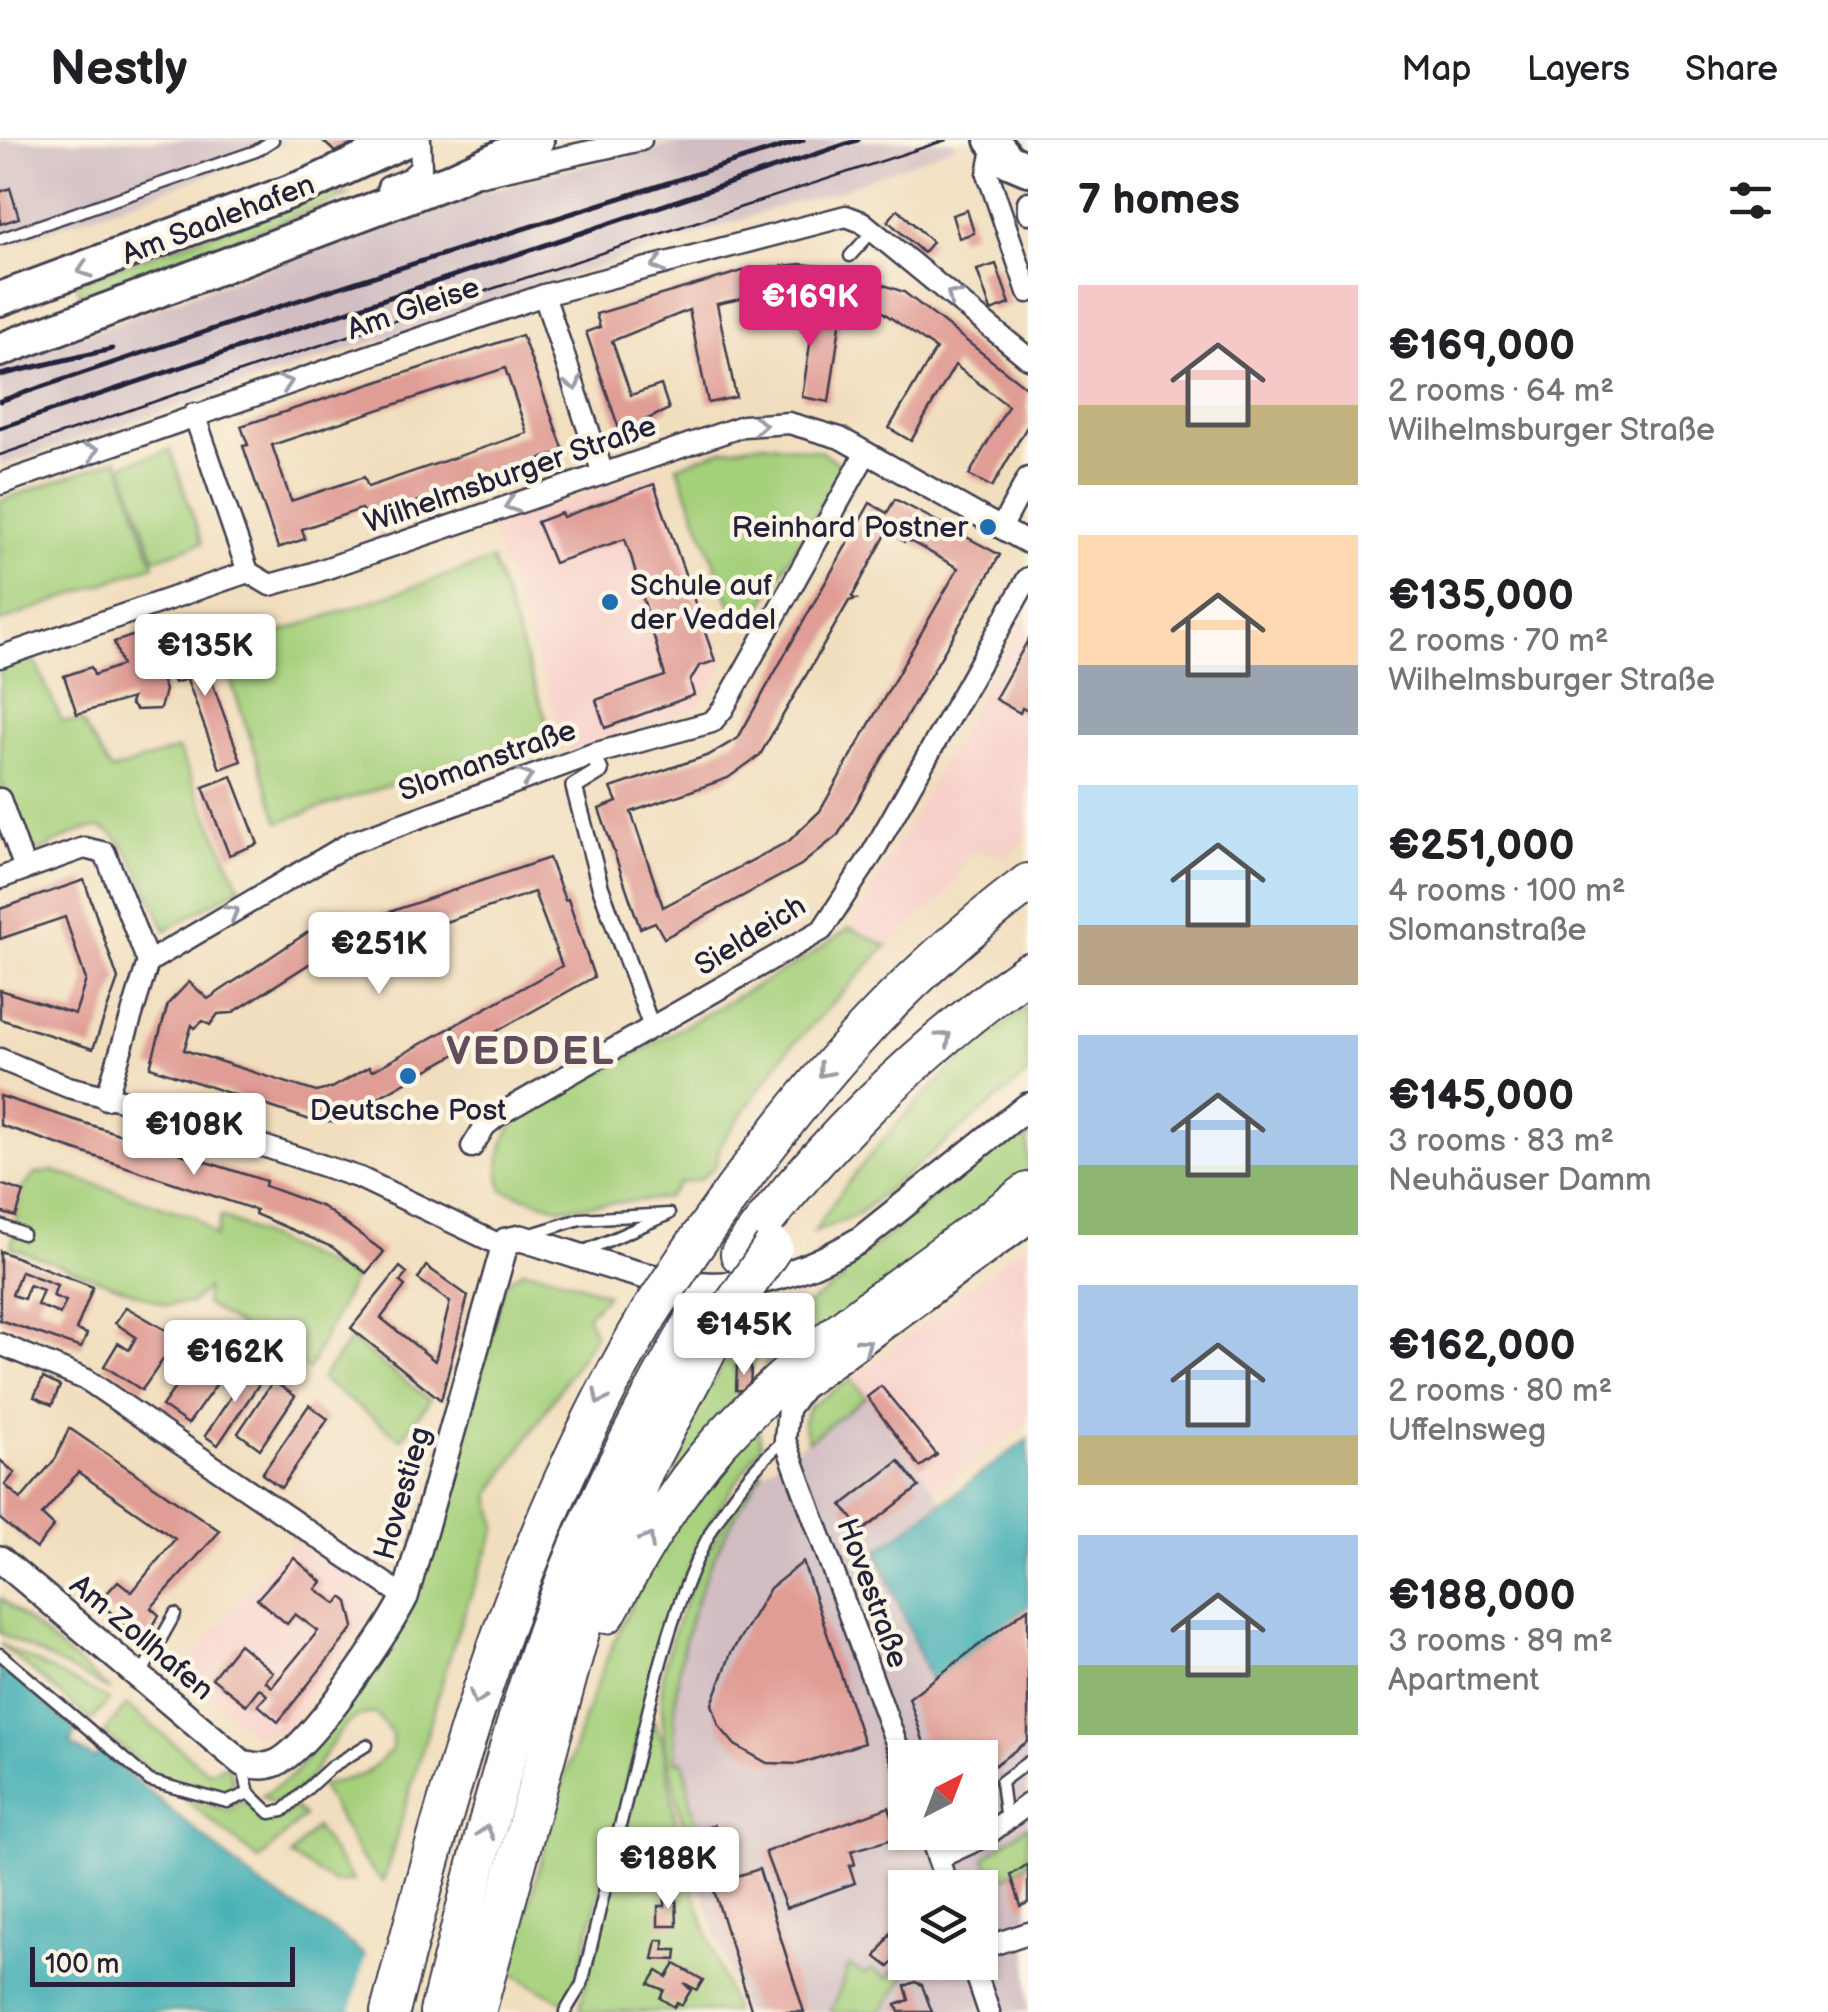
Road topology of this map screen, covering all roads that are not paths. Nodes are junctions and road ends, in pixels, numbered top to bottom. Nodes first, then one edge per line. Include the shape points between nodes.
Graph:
1 (273, 140) edge
2 (420, 140) edge
3 (537, 140) edge
4 (641, 140) edge
5 (993, 142) edge
6 (409, 146) edge
7 (1028, 169) edge
8 (451, 180) junction
9 (1028, 202) edge
10 (1028, 213) edge
11 (873, 231) junction
12 (0, 239) edge
13 (850, 256) dead end
14 (1028, 292) edge
15 (156, 295) junction
16 (544, 295) junction
17 (0, 300) edge
18 (0, 350) edge
19 (1028, 358) edge
20 (194, 414) junction
21 (866, 453) junction
22 (603, 474) junction
23 (1028, 478) edge
24 (0, 484) edge
25 (1001, 528) junction
26 (1028, 544) edge
27 (248, 572) junction
28 (1028, 578) edge
29 (0, 657) edge
30 (593, 754) junction
31 (0, 799) edge
32 (25, 869) junction
33 (0, 878) edge
34 (1028, 883) edge
35 (148, 962) junction
36 (1028, 972) edge
37 (652, 1029) junction
38 (0, 1059) edge
39 (106, 1099) junction
40 (1028, 1106) edge
41 (472, 1147) dead end
42 (1028, 1192) edge
43 (1028, 1224) edge
44 (0, 1225) edge
45 (23, 1234) dead end
46 (512, 1242) junction
47 (577, 1255) junction
48 (709, 1320) junction
49 (0, 1344) edge
50 (785, 1440) junction
51 (0, 1560) edge
52 (405, 1597) junction
53 (176, 1614) dead end
54 (0, 1654) edge
55 (139, 1677) junction
56 (553, 1719) junction
57 (895, 1740) edge
58 (367, 1745) dead end
59 (1028, 1762) edge
60 (242, 1764) junction
61 (249, 1792) junction
62 (1028, 1804) edge
63 (1006, 1820) junction
64 (935, 1850) edge
65 (938, 1858) junction
66 (942, 1870) edge
67 (1028, 1933) edge
68 (998, 1943) edge
69 (978, 1980) edge
70 (390, 2012) edge
71 (439, 2012) edge
72 (476, 2012) edge
73 (565, 2012) edge
74 (988, 2012) edge

1 - 12 lane
2 - 6 street
3 - 8 main road, Am Saalehafen
4 - 8 street
5 - 7 main road
5 - 14 street via 988,174
6 - 8 street via 434,174
6 - 15 street, Am Saalehafen via 410,178 246,245
6 -> 17 main road, Am Saalehafen
8 - 15 main road, Am Saalehafen
9 - 10 street
11 - 13 lane
11 -> 16 street, Am Gleise via 854,217
19 -> 11 street
15 - 18 main road, Am Saalehafen
20 -> 16 street, Am Gleise
16 -> 22 street
24 -> 20 street, Am Gleise
20 - 27 street
22 -> 21 street, Wilhelmsburger Straße via 758,425 789,422
21 - 25 street, Wilhelmsburger Straße
21 - 30 street, Slomanstraße via 723,710 712,722
22 -> 27 street, Wilhelmsburger Straße via 283,582 270,585
23 - 25 street
25 - 26 street, Wilhelmsburger Straße
27 - 29 street, Wilhelmsburger Straße
28 - 37 street, Sieldeich via 829,923 802,945
35 -> 30 street, Slomanstraße via 350,843
30 - 37 street via 600,771 574,788 600,886
31 - 32 street
32 - 33 street
32 - 35 street via 84,848 105,853
34 -> 70 highway, bridge via 890,999 818,1079 649,1314 592,1415 537,1535 470,1720
35 - 39 street
48 -> 36 highway via 786,1192 948,1034
37 - 41 street, Sieldeich via 492,1118
38 - 39 street
39 - 46 street via 360,1178
40 - 47 street via 860,1240 765,1281 680,1286
56 -> 42 highway via 641,1550 718,1444 806,1358
50 -> 43 street via 788,1409 803,1389
44 - 45 lane
46 - 47 street
46 - 47 lane via 580,1219 670,1214
46 - 52 street, Hovestieg
48 - 56 highway via 605,1562
71 -> 48 highway via 524,1700 577,1552 639,1418
49 - 52 street via 87,1380
50 - 57 street, Hovestraße
50 - 73 lane via 752,1468 728,1502 679,1606 582,1984
51 - 55 street, Am Zollhafen
52 - 60 street, Hovestieg via 380,1640 290,1755 275,1764
53 - 55 lane
54 - 61 lane via 150,1781 226,1802
55 - 60 street, Am Zollhafen
56 - 72 highway
58 - 61 lane via 283,1811 270,1813
59 - 63 lane via 1001,1782
60 - 61 lane
62 - 63 street
63 - 65 street
64 - 65 street
65 - 66 street
67 - 68 street
69 - 74 street

